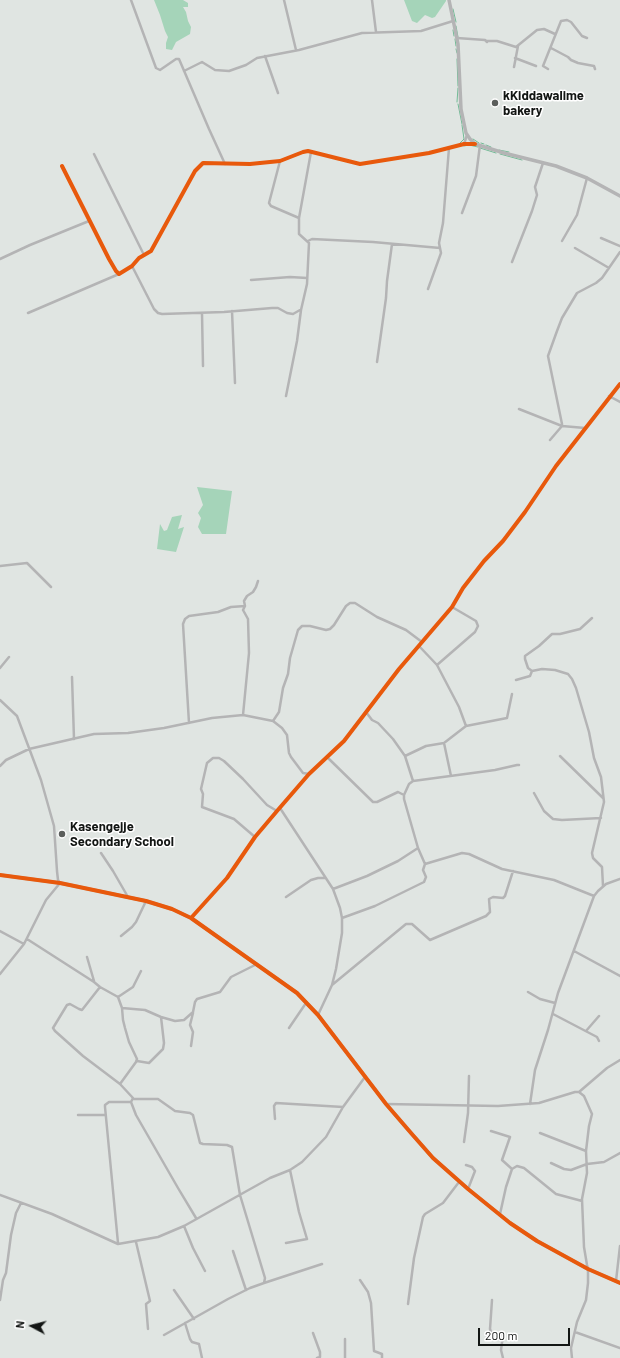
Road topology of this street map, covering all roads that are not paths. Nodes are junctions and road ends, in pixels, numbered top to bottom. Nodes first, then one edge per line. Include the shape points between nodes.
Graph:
1 (131, 0) edge
2 (284, 0) edge
3 (372, 0) edge
4 (449, 0) edge
5 (454, 21) junction
6 (376, 32) junction
7 (555, 34) junction
8 (457, 38) junction
9 (587, 38) dead end
10 (518, 46) junction
11 (551, 48) junction
12 (296, 50) junction
13 (264, 56) junction
14 (515, 58) junction
15 (536, 66) dead end
16 (514, 68) dead end
17 (548, 69) dead end
18 (595, 70) dead end
19 (184, 71) junction
20 (278, 94) dead end
21 (467, 135) junction
22 (464, 144) junction
23 (475, 144) junction
24 (480, 145) junction
25 (449, 148) junction
26 (311, 152) junction
27 (94, 154) dead end
28 (280, 161) junction
29 (544, 163) junction
30 (225, 164) junction
31 (62, 166) dead end
32 (587, 178) junction
33 (620, 196) edge
34 (462, 213) dead end
35 (299, 218) junction
36 (89, 221) junction
37 (601, 238) dead end
38 (308, 241) junction
39 (562, 241) dead end
40 (392, 244) junction
41 (620, 246) edge
42 (440, 248) junction
43 (575, 248) dead end
44 (620, 252) edge
45 (144, 255) junction
46 (0, 259) edge
47 (512, 262) dead end
48 (132, 266) junction
49 (609, 268) junction
50 (119, 274) junction
51 (307, 278) junction
52 (251, 280) dead end
53 (428, 288) dead end
54 (300, 310) junction
55 (232, 311) junction
56 (28, 313) dead end
57 (202, 313) junction
58 (377, 362) dead end
59 (203, 366) dead end
60 (235, 383) dead end
61 (620, 384) edge
62 (286, 396) dead end
63 (609, 396) junction
64 (620, 402) edge
65 (519, 409) dead end
66 (562, 426) junction
67 (585, 428) junction
68 (550, 440) dead end
69 (0, 566) edge
70 (258, 581) dead end
71 (51, 587) dead end
72 (245, 606) junction
73 (452, 607) junction
74 (592, 618) dead end
75 (422, 642) junction
76 (419, 646) junction
77 (8, 657) dead end
78 (437, 665) junction
79 (0, 668) edge
80 (532, 671) junction
81 (72, 677) dead end
82 (516, 680) dead end
83 (512, 694) dead end
84 (0, 700) edge
85 (366, 712) junction
86 (243, 715) junction
87 (273, 721) junction
88 (189, 723) junction
89 (466, 726) junction
90 (74, 739) junction
91 (444, 743) junction
92 (29, 749) junction
93 (406, 756) junction
94 (560, 756) dead end
95 (327, 757) junction
96 (519, 765) dead end
97 (0, 766) edge
98 (309, 774) junction
99 (451, 776) junction
100 (413, 781) junction
101 (534, 793) dead end
102 (404, 795) junction
103 (603, 798) junction
104 (280, 808) junction
105 (277, 811) junction
106 (601, 818) junction
107 (255, 837) junction
108 (418, 848) junction
109 (101, 852) dead end
110 (425, 864) junction
111 (513, 872) junction
112 (0, 874) edge
113 (326, 878) junction
114 (620, 879) edge
115 (60, 883) junction
116 (603, 886) junction
117 (333, 889) junction
118 (594, 896) junction
119 (128, 897) junction
120 (286, 898) dead end
121 (146, 901) junction
122 (191, 918) junction
123 (342, 918) junction
124 (0, 931) edge
125 (121, 936) dead end
126 (27, 939) junction
127 (24, 944) junction
128 (574, 951) junction
129 (86, 957) dead end
130 (255, 964) junction
131 (141, 971) dead end
132 (0, 974) edge
133 (620, 976) edge
134 (94, 982) junction
135 (332, 985) junction
136 (100, 987) junction
137 (528, 992) dead end
138 (118, 997) junction
139 (307, 1003) junction
140 (555, 1003) junction
141 (122, 1008) junction
142 (193, 1012) junction
143 (553, 1014) junction
144 (318, 1015) junction
145 (599, 1016) dead end
146 (161, 1017) junction
147 (289, 1028) dead end
148 (586, 1031) junction
149 (599, 1041) dead end
150 (191, 1046) dead end
151 (620, 1060) edge
152 (137, 1061) junction
153 (366, 1076) junction
154 (469, 1076) dead end
155 (120, 1084) junction
156 (579, 1092) junction
157 (132, 1100) junction
158 (386, 1104) junction
159 (530, 1104) junction
160 (468, 1106) junction
161 (343, 1107) junction
162 (78, 1115) dead end
163 (105, 1115) junction
164 (275, 1119) dead end
165 (491, 1131) dead end
166 (540, 1133) dead end
167 (464, 1142) dead end
168 (586, 1151) junction
169 (620, 1153) edge
170 (551, 1163) dead end
171 (587, 1164) junction
172 (466, 1165) dead end
173 (512, 1169) junction
174 (290, 1170) junction
175 (460, 1182) junction
176 (468, 1189) junction
177 (0, 1195) edge
178 (240, 1196) junction
179 (582, 1201) junction
180 (22, 1203) junction
181 (500, 1214) junction
182 (196, 1218) junction
183 (184, 1226) junction
184 (136, 1242) junction
185 (286, 1243) dead end
186 (118, 1244) junction
187 (620, 1246) edge
188 (233, 1251) dead end
189 (322, 1264) dead end
190 (588, 1269) junction
191 (205, 1271) dead end
192 (360, 1280) dead end
193 (264, 1283) junction
194 (618, 1283) edge
195 (174, 1290) dead end
196 (246, 1290) junction
197 (0, 1300) edge
198 (492, 1300) dead end
199 (408, 1304) dead end
200 (194, 1319) junction
201 (185, 1323) junction
202 (148, 1329) dead end
203 (575, 1332) junction
204 (312, 1333) dead end
205 (164, 1336) dead end
206 (345, 1339) dead end
207 (620, 1348) edge
208 (202, 1358) edge
209 (319, 1358) edge
210 (345, 1358) edge
211 (382, 1358) edge
212 (503, 1358) edge
213 (572, 1358) edge

1 - 19 street via 156,68 160,70 179,59
2 - 12 street
3 - 6 street
4 - 5 street
5 - 6 street via 421,31
5 - 8 street
6 - 12 street via 346,36
7 - 9 street via 561,21 567,20
7 - 10 street via 544,29 537,30
7 - 11 street
8 - 10 street via 497,41
8 - 21 street via 461,109
10 - 14 street
11 - 17 street via 543,66
11 - 18 street via 578,63 594,66
12 - 13 street
13 - 19 street via 229,70 215,70 202,62
13 - 20 street
14 - 15 street
14 - 16 street
19 - 30 street
21 - 22 street
21 - 23 street
22 - 23 street
22 - 25 street
23 - 24 street
24 - 29 street via 518,158
24 - 34 street via 476,176
25 - 26 street via 360,164
25 - 42 street
26 - 28 street via 303,152
26 - 35 street
27 - 45 street
28 - 30 street
28 - 35 street via 269,203
29 - 32 street
29 - 47 street via 534,188 537,195 532,211
30 - 45 street via 207,162 195,171 153,248
31 - 36 street
32 - 33 street
32 - 39 street via 576,215
35 - 38 street via 301,237
36 - 46 street
36 - 50 street via 108,259
37 - 41 street
38 - 40 street via 312,239
38 - 51 street
40 - 42 street
40 - 58 street
42 - 53 street via 441,253
43 - 49 street
44 - 49 street
45 - 48 street
48 - 50 street
48 - 57 street via 158,313
49 - 66 street via 596,283 576,295 560,324 549,354
50 - 56 street
51 - 52 street
51 - 54 street
54 - 55 street via 293,314 278,308
54 - 62 street via 297,341
55 - 57 street
55 - 60 street
57 - 59 street
61 - 63 street
63 - 64 street
63 - 67 street
65 - 66 street
66 - 67 street
66 - 68 street
67 - 73 street via 503,541 463,588
69 - 71 street via 27,563
70 - 72 street via 253,592 244,601
72 - 86 street via 243,610 248,619 249,653
72 - 88 street via 189,616 185,619 183,624
73 - 75 street
73 - 78 street via 476,620 478,626 475,632
74 - 80 street via 580,629 552,634 526,656 528,668
75 - 76 street
75 - 87 street via 406,630 377,617 355,603 346,606 330,629 302,626 298,630 279,712
76 - 78 street
76 - 85 street
77 - 79 street
78 - 89 street
80 - 82 street via 530,676
80 - 103 street via 560,671 572,679 601,778
81 - 90 street
83 - 89 street via 507,718
84 - 92 street via 18,716
85 - 93 street
85 - 95 street via 344,741
86 - 87 street
86 - 88 street
87 - 98 street via 287,735 291,757 303,773
88 - 90 street via 128,733 94,734
89 - 91 street
90 - 92 street
91 - 93 street via 426,746
91 - 99 street
92 - 97 street via 6,760
92 - 115 street via 52,817 57,875
93 - 100 street
94 - 103 street
95 - 98 street
95 - 102 street via 373,802 398,792
96 - 99 street
98 - 104 street
99 - 100 street
100 - 102 street
101 - 106 street via 544,811 553,819
102 - 108 street
103 - 106 street
104 - 105 street
104 - 113 street
105 - 107 street
105 - 107 street via 267,805 224,761 213,758 207,763 201,789 202,807 234,819
106 - 116 street via 592,853 593,858 602,867
107 - 122 street via 227,878
108 - 110 street
108 - 117 street via 398,861
109 - 119 street
110 - 111 street via 466,853
110 - 123 street via 424,882 375,906
111 - 118 street via 546,877
111 - 135 street via 505,896 489,900 490,912 486,916 430,940 412,924 406,924
112 - 115 street
113 - 117 street
113 - 120 street via 311,880
114 - 116 street
115 - 119 street
115 - 126 street via 46,900
116 - 118 street
117 - 123 street
118 - 128 street
119 - 121 street
121 - 122 street
121 - 125 street via 136,922
122 - 130 street
123 - 135 street via 340,950
124 - 127 street
126 - 127 street
126 - 134 street
127 - 132 street
128 - 133 street
128 - 140 street
129 - 134 street
130 - 139 street
130 - 142 street via 229,979 220,992 197,999
131 - 138 street via 133,987
134 - 136 street
135 - 144 street
136 - 138 street
136 - 155 street via 82,1010 67,1005 53,1028 83,1056
137 - 140 street
138 - 141 street
139 - 144 street
139 - 147 street
140 - 143 street
141 - 146 street via 145,1010
141 - 152 street via 125,1028
142 - 146 street via 179,1021
142 - 150 street via 190,1025
143 - 148 street
143 - 159 street via 538,1059
144 - 153 street
145 - 148 street
146 - 152 street via 163,1049 149,1063
148 - 149 street via 598,1037
151 - 156 street
152 - 155 street
153 - 158 street
153 - 161 street
154 - 160 street
155 - 157 street via 133,1097
156 - 159 street
156 - 168 street via 584,1096 592,1114
157 - 163 street via 106,1103
157 - 178 street via 158,1099 175,1111 190,1113 193,1115 200,1143 232,1147
157 - 182 street via 136,1115
158 - 160 street
158 - 175 street via 433,1158
159 - 160 street
160 - 167 street
161 - 164 street via 276,1103
161 - 174 street via 320,1144
162 - 163 street
163 - 186 street
165 - 173 street via 510,1137 502,1160
166 - 168 street
168 - 171 street
169 - 171 street via 604,1162
170 - 171 street via 568,1170
171 - 179 street
172 - 176 street via 475,1170
173 - 179 street via 521,1167 556,1194
173 - 181 street
174 - 178 street via 276,1174
174 - 185 street via 307,1239
175 - 176 street
175 - 199 street via 443,1204 423,1217
176 - 181 street
177 - 180 street
178 - 182 street
178 - 193 street via 265,1278
179 - 190 street
180 - 186 street
180 - 197 street via 16,1213 11,1235
181 - 190 street via 537,1242
182 - 183 street
183 - 184 street
183 - 191 street
184 - 186 street
184 - 202 street via 150,1301 146,1304
187 - 194 street
188 - 196 street
189 - 193 street
190 - 194 street
190 - 203 street via 586,1300
192 - 211 street via 368,1292 371,1303 374,1351 382,1354
193 - 196 street
195 - 200 street
196 - 200 street
198 - 212 street via 490,1329 491,1332 502,1335
200 - 201 street
201 - 205 street
201 - 208 street via 190,1339 199,1344
203 - 207 street
203 - 213 street via 571,1348
204 - 209 street via 320,1352
206 - 210 street

